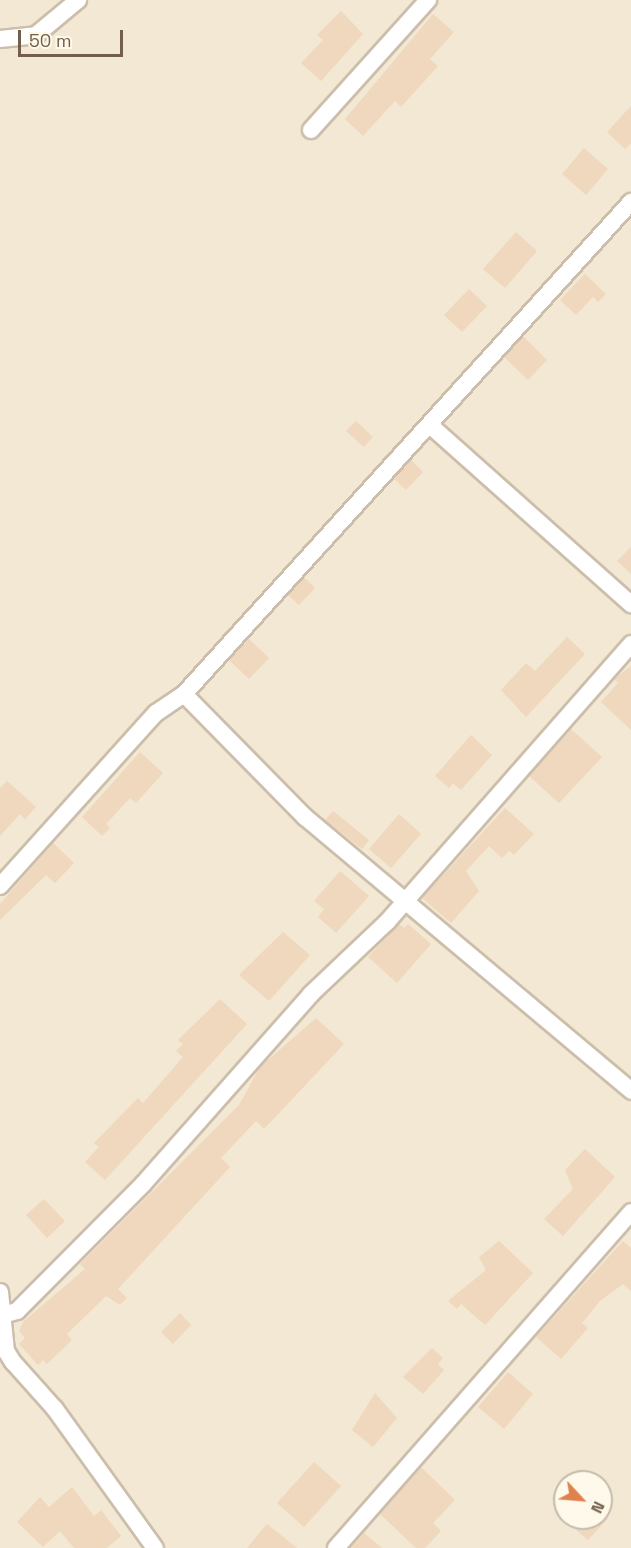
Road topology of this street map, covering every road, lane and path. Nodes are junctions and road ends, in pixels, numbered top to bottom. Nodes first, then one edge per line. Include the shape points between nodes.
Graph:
1 (78, 0) edge
2 (428, 0) edge
3 (0, 39) edge
4 (311, 130) dead end
5 (631, 201) edge
6 (431, 426) junction
7 (631, 604) edge
8 (631, 644) edge
9 (184, 694) junction
10 (0, 886) edge
11 (405, 901) junction
12 (631, 1091) edge
13 (631, 1212) edge
14 (0, 1293) edge
15 (9, 1314) junction
16 (155, 1548) edge
17 (336, 1548) edge

1 - 3 street via 36,35
2 - 4 street
5 - 6 street
6 - 7 street
6 - 9 street
8 - 11 street
9 - 10 street via 156,713
9 - 11 street via 305,817
11 - 12 street
11 - 15 street via 259,1051 144,1183
13 - 17 street
14 - 15 street
15 - 16 street via 13,1362 55,1409

